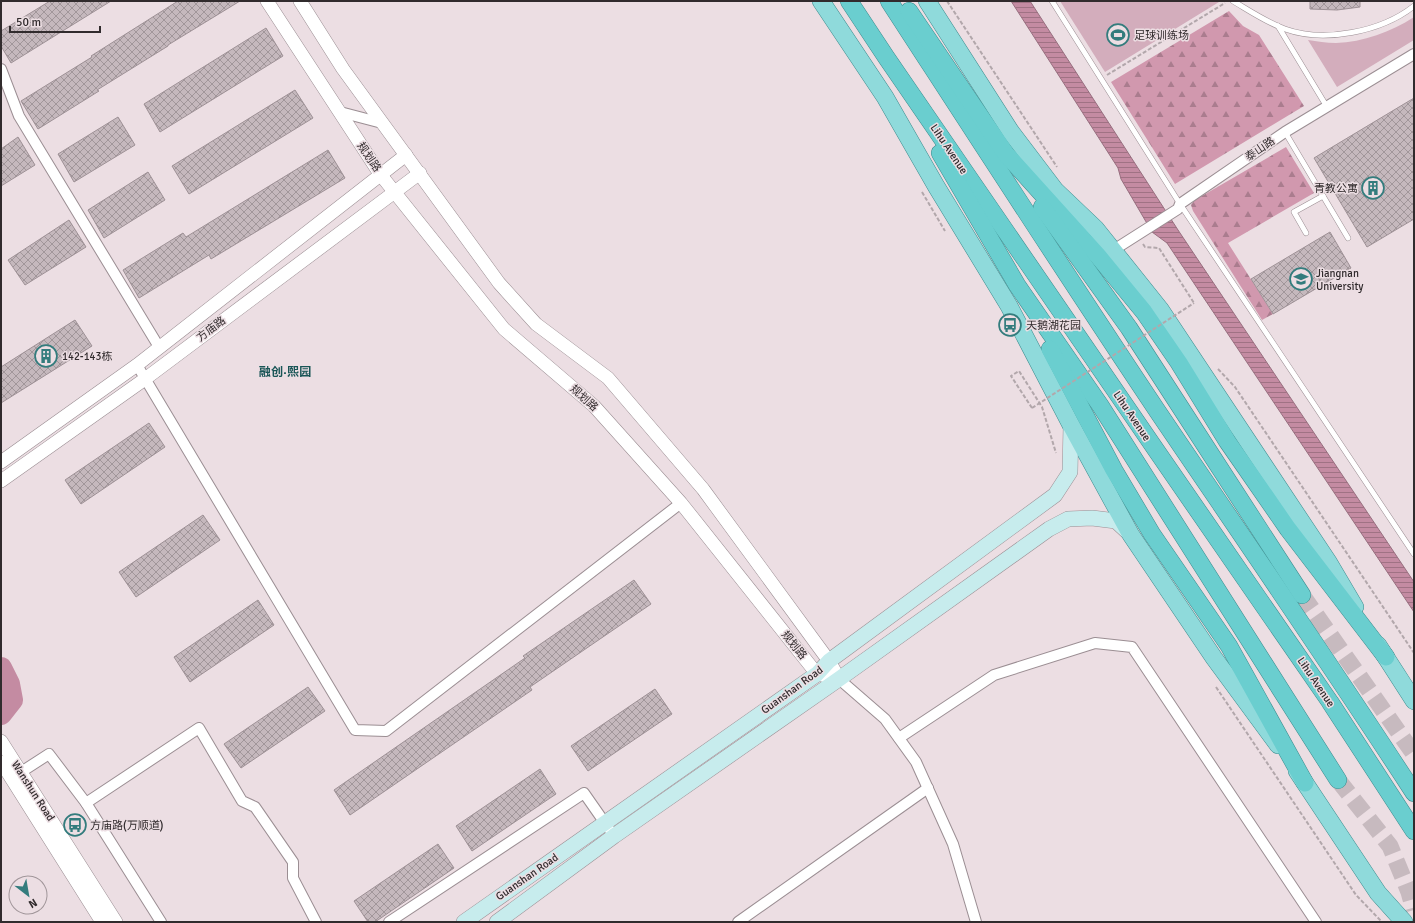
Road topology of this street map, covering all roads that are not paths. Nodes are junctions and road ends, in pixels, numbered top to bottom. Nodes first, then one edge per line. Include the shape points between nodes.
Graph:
1 (267, 1) edge
2 (300, 1) edge
3 (821, 1) edge
4 (849, 1) edge
5 (889, 1) edge
6 (902, 1) edge
7 (927, 1) edge
8 (1052, 1) edge
9 (1233, 1) edge
10 (1414, 6) edge
11 (1278, 25) junction
12 (1414, 54) edge
13 (886, 57) junction
14 (1, 70) edge
15 (1327, 107) junction
16 (340, 112) junction
17 (382, 122) junction
18 (1285, 132) junction
19 (1006, 154) junction
20 (406, 155) junction
21 (420, 173) junction
22 (380, 174) junction
23 (394, 192) junction
24 (1323, 196) junction
25 (1179, 206) junction
26 (1306, 233) dead end
27 (1348, 238) dead end
28 (1112, 251) junction
29 (1017, 285) junction
30 (159, 347) junction
31 (137, 365) junction
32 (145, 379) junction
33 (1071, 425) junction
34 (1, 462) edge
35 (1, 481) edge
36 (681, 503) junction
37 (1131, 534) junction
38 (1414, 554) edge
39 (1302, 595) tunnel mouth
40 (1386, 657) junction
41 (830, 661) junction
42 (817, 674) junction
43 (839, 679) junction
44 (1414, 701) edge
45 (899, 738) junction
46 (1, 741) edge
47 (1, 762) edge
48 (16, 775) junction
49 (1338, 780) tunnel mouth
50 (1305, 783) junction
51 (928, 788) junction
52 (1414, 793) edge
53 (86, 803) junction
54 (604, 822) junction
55 (1414, 831) edge
56 (614, 836) junction
57 (102, 922) edge
58 (116, 922) edge
59 (161, 922) edge
60 (316, 922) edge
61 (389, 922) edge
62 (464, 922) edge
63 (497, 922) edge
64 (738, 922) edge
65 (976, 922) edge
66 (1316, 922) edge
67 (1404, 922) edge

1 - 16 street, 规划路
2 - 17 street, 规划路 via 343,69
3 - 33 main road via 885,97 1009,306
4 - 13 highway, Lihu Avenue
5 - 52 highway, Lihu Avenue via 1141,386
6 - 19 highway
7 - 28 main road via 1011,132 1055,190 1096,229
8 - 25 lane
9 - 11 lane
10 - 11 lane via 1379,25 1340,34 1312,34
11 - 15 lane
12 - 15 street, 泰山路
13 - 29 highway
13 - 55 highway, Lihu Avenue via 1330,702
14 - 30 street via 19,116
15 - 18 street, 泰山路
16 - 17 street
16 - 22 street, 规划路
17 - 20 street, 规划路
18 - 24 lane
18 - 25 street, 泰山路
19 - 39 highway via 1129,328
19 - 40 highway via 1098,256 1144,312 1227,441 1288,529
20 - 21 street, 规划路
20 - 22 street, 方庙路
21 - 23 street, 方庙路
21 - 41 street, 规划路 via 500,283 536,324 608,378 703,489
22 - 23 street, 规划路
22 - 30 street, 方庙路
23 - 32 street, 方庙路
23 - 36 street, 规划路 via 504,329 594,406
24 - 26 lane via 1294,212
24 - 27 lane
25 - 28 street, 泰山路
25 - 38 lane
28 - 40 main road via 1181,339 1328,563
29 - 49 highway via 1100,405
29 - 50 highway via 1114,470 1152,534 1229,646
30 - 31 street, 方庙路
31 - 32 street
31 - 34 street, 方庙路
32 - 35 street, 方庙路
32 - 36 street via 355,730 386,731
33 - 37 main road
33 - 41 main road, Guanshan Road via 1070,472 1055,495
36 - 42 street, 规划路
37 - 43 main road, Guanshan Road via 1116,521 1068,519
37 - 50 main road via 1214,658
40 - 44 main road
41 - 42 main road, Guanshan Road
41 - 43 street, 规划路
42 - 43 street
42 - 54 main road, Guanshan Road
43 - 45 street via 885,719
43 - 56 main road, Guanshan Road
45 - 51 street via 916,762
45 - 66 street via 994,675 1095,643 1132,647
46 - 48 street, Wanshun Road
47 - 48 street, Wanshun Road
48 - 53 street via 49,754
48 - 57 street, Wanshun Road
48 - 58 street, Wanshun Road
50 - 67 main road via 1378,893
51 - 64 street
51 - 65 street via 953,844
53 - 59 street
53 - 60 street via 198,728 242,801 255,808 293,862 293,878
54 - 56 street
54 - 61 street via 584,793
54 - 62 main road, Guanshan Road
56 - 63 main road, Guanshan Road

